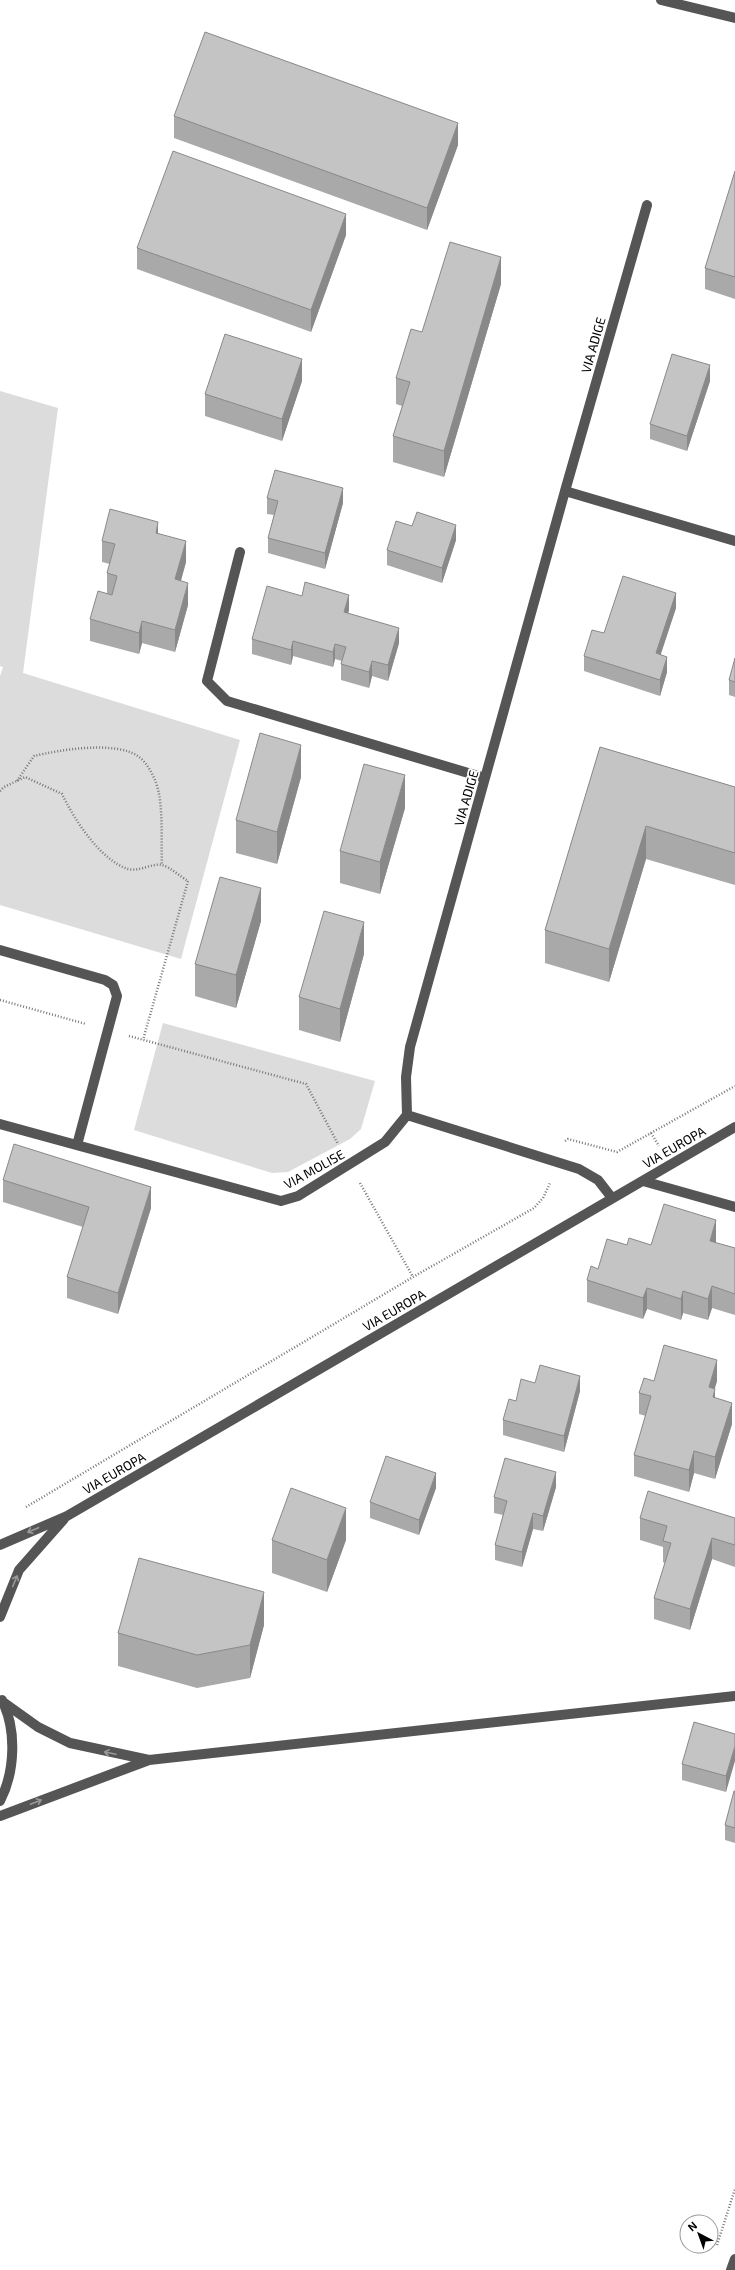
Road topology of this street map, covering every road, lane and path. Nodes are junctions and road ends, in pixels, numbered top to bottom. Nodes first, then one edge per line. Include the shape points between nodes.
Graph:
1 (660, 0) edge
2 (735, 18) edge
3 (647, 205) dead end
4 (565, 491) junction
5 (735, 541) edge
6 (240, 552) dead end
7 (485, 778) junction
8 (16, 781) junction
9 (0, 791) edge
10 (162, 865) junction
11 (0, 950) edge
12 (0, 1000) edge
13 (107, 1030) junction
14 (143, 1040) junction
15 (735, 1086) edge
16 (407, 1115) junction
17 (0, 1124) edge
18 (735, 1127) edge
19 (77, 1145) junction
20 (556, 1163) junction
21 (350, 1165) junction
22 (643, 1181) junction
23 (612, 1198) junction
24 (735, 1207) edge
25 (413, 1277) junction
26 (20, 1510) dead end
27 (67, 1516) junction
28 (0, 1545) edge
29 (0, 1617) edge
30 (735, 1696) edge
31 (2, 1700) edge
32 (149, 1760) junction
33 (0, 1801) edge
34 (0, 1816) edge
35 (735, 2189) edge
36 (719, 2239) edge
37 (735, 2258) edge
38 (732, 2270) edge

1 - 2 street
3 - 4 street, VIA ADIGE
4 - 5 street
4 - 7 street, VIA ADIGE
6 - 7 street via 207,681 227,701
7 - 16 street, VIA ADIGE via 410,1047 406,1077
8 - 9 path
8 - 10 path via 25,778 62,794 72,815 90,838 114,861 130,870
8 - 10 path via 34,756 65,749 113,748 139,757 153,776 159,794
10 - 14 path via 188,881
11 - 13 street via 104,980 113,985 117,996
12 - 13 path
13 - 14 path
13 - 19 street
14 - 21 path via 306,1084
15 - 20 path via 617,1152 568,1139 562,1144
16 - 20 street
16 - 21 street, VIA MOLISE via 385,1142
17 - 19 street, VIA MOLISE
18 - 22 street, VIA EUROPA
19 - 21 street, VIA MOLISE via 281,1201 298,1196
20 - 23 street via 590,1174
20 - 25 path via 543,1198 534,1208
21 - 25 path
22 - 23 street, VIA EUROPA
22 - 24 street
23 - 27 street, VIA EUROPA
25 - 26 path
27 -> 28 street, VIA EUROPA
29 -> 27 street, VIA EUROPA via 19,1570
30 - 32 street
32 -> 31 street via 70,1743 38,1727
31 - 33 street via 11,1732 12,1762
34 -> 32 street
35 - 36 path
37 - 38 street

